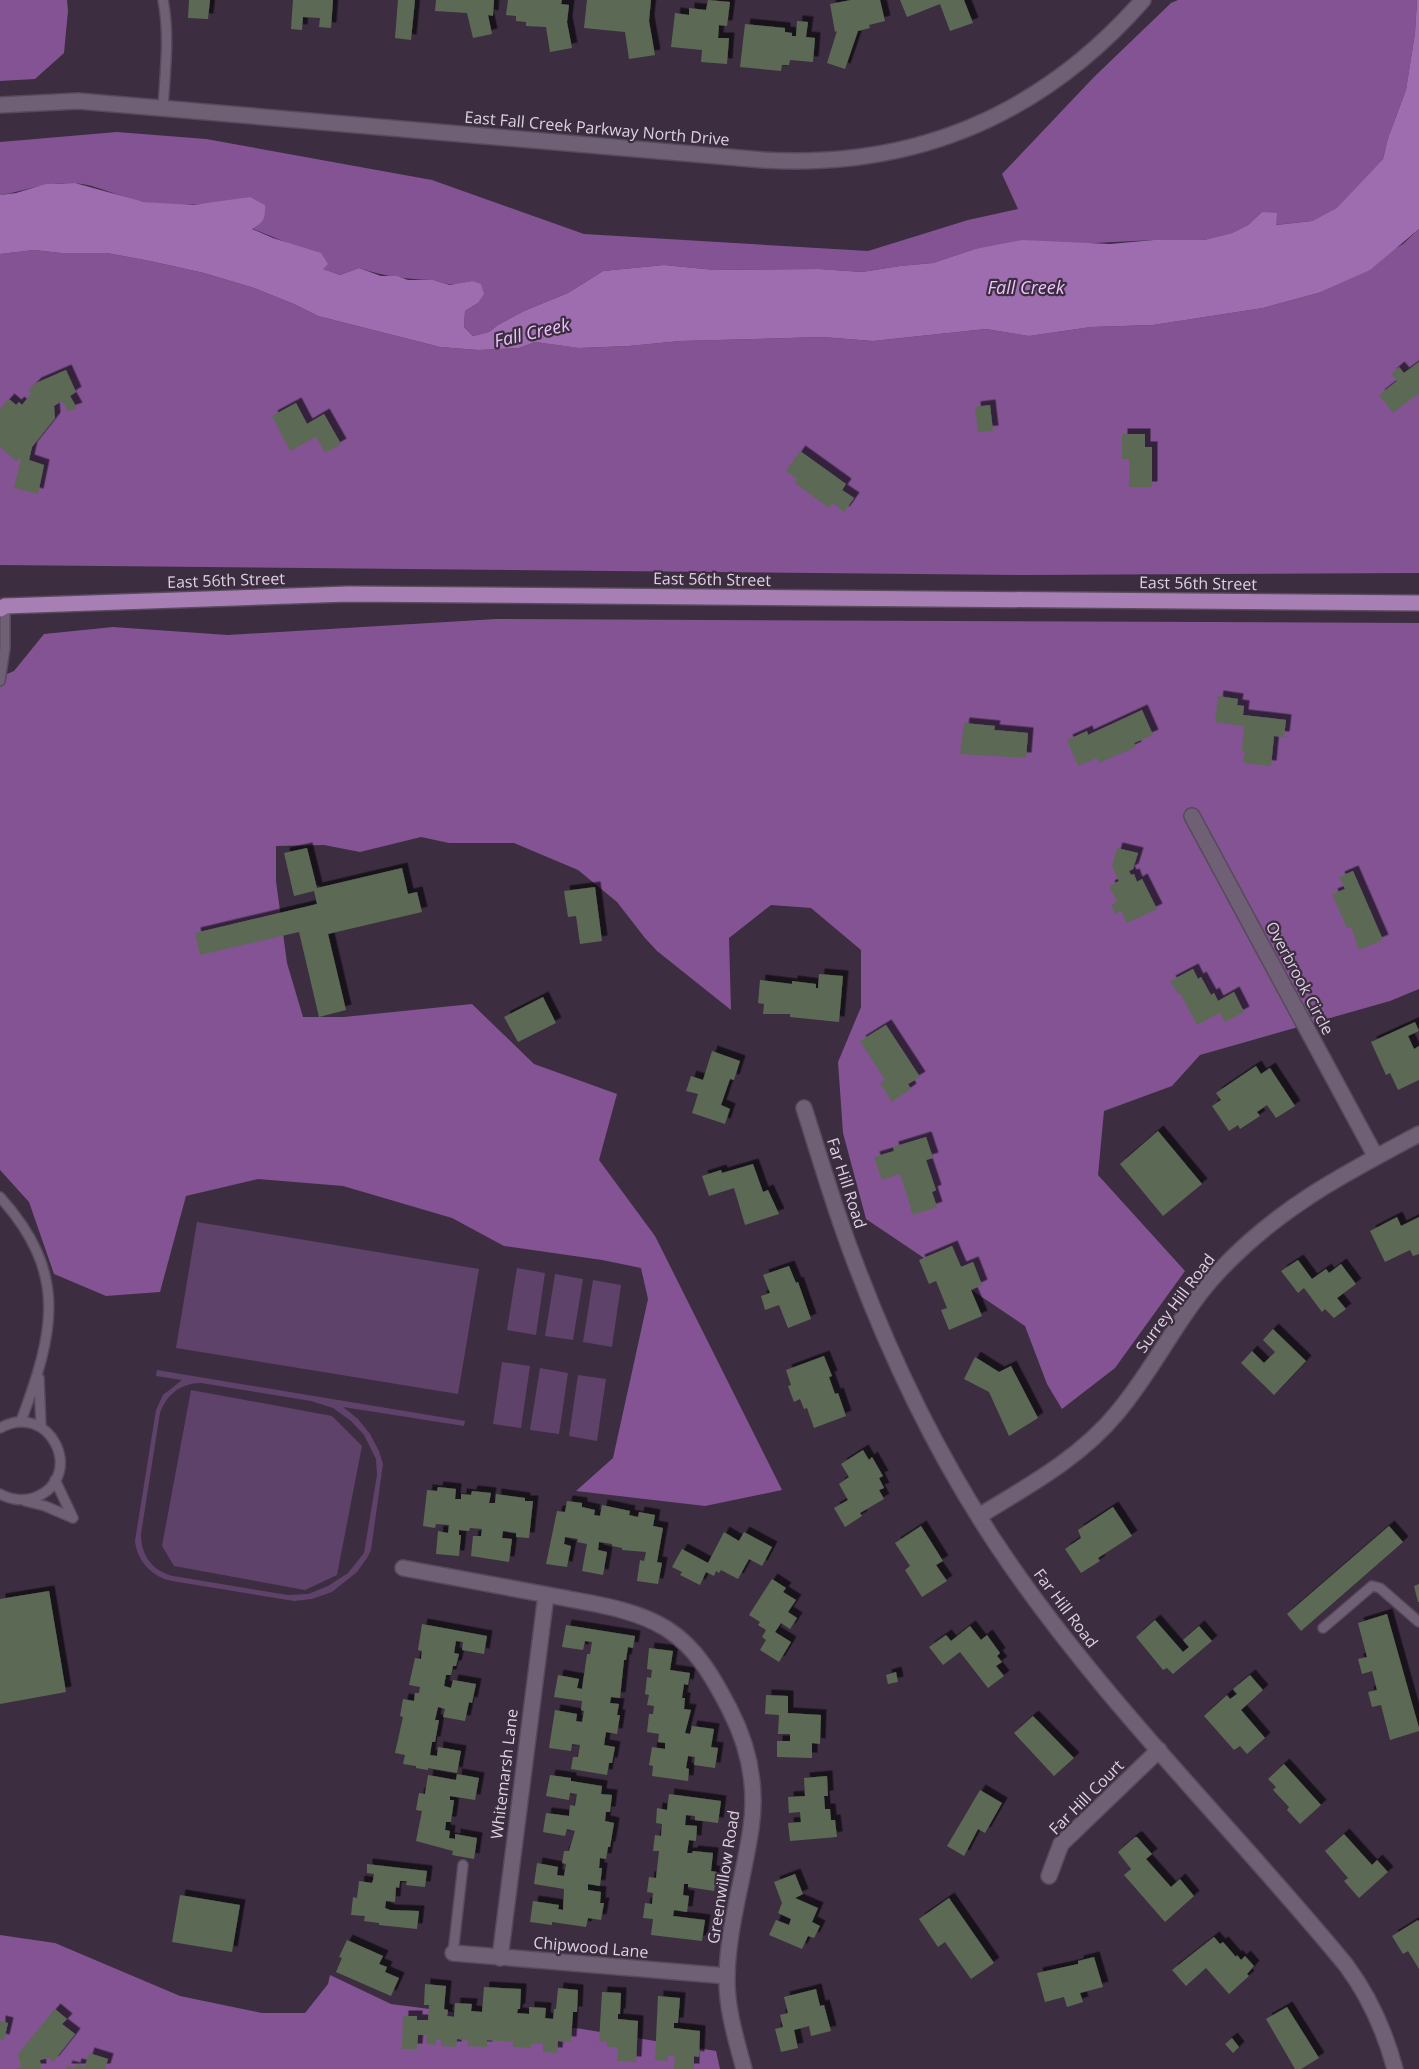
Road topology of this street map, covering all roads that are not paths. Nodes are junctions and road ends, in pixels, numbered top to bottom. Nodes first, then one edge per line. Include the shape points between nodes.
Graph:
1 (163, 0) edge
2 (1143, 0) edge
3 (0, 105) edge
4 (163, 108) junction
5 (1419, 603) edge
6 (2, 606) edge
7 (0, 681) edge
8 (1192, 816) dead end
9 (804, 1108) dead end
10 (1419, 1134) edge
11 (1376, 1157) junction
12 (0, 1197) edge
13 (39, 1373) junction
14 (21, 1421) junction
15 (41, 1426) junction
16 (0, 1428) edge
17 (55, 1480) junction
18 (0, 1494) edge
19 (21, 1500) junction
20 (979, 1516) junction
21 (403, 1568) dead end
22 (546, 1595) junction
23 (1419, 1622) edge
24 (1323, 1628) dead end
25 (1159, 1750) junction
26 (463, 1865) dead end
27 (1049, 1876) dead end
28 (453, 1953) joint
29 (500, 1958) junction
30 (727, 1976) junction
31 (744, 2069) edge
32 (1395, 2069) edge

1 - 4 lane via 167,38
2 - 4 street, East Fall Creek Parkway North Drive via 1098,48 1060,79 1019,104 987,121 918,146 848,160 763,160
3 - 4 street, East Fall Creek Parkway North Drive via 78,101
5 - 6 main road, East 56th Street via 348,594
6 - 7 lane via 4,648
8 - 11 street, Overbrook Circle
9 - 20 street, Far Hill Road via 848,1243 881,1327 927,1426
10 - 11 street, Surrey Hill Road
11 - 20 street, Surrey Hill Road via 1302,1199 1250,1239 1201,1293 1117,1414 1095,1437 1071,1458
12 - 13 lane via 24,1226 45,1270 47,1324
13 - 14 lane
13 - 15 lane
14 - 15 lane
14 - 16 lane
15 - 17 lane via 57,1444 60,1469
17 - 19 lane via 41,1495
17 - 19 lane via 73,1518
18 - 19 lane
20 - 25 street, Far Hill Road via 1065,1637
21 - 22 street, Greenwillow Road
22 - 29 street, Whitemarsh Lane
22 - 30 street, Greenwillow Road via 645,1617 668,1629 704,1664 734,1718 750,1765 753,1806
23 - 24 lane via 1380,1588 1372,1586
25 - 27 street, Far Hill Court via 1061,1845
25 - 32 street, Far Hill Road via 1346,1965 1375,2014
26 - 28 lane
28 - 29 street, Chipwood Lane
29 - 30 street, Chipwood Lane
30 - 31 street, Greenwillow Road via 733,2028

